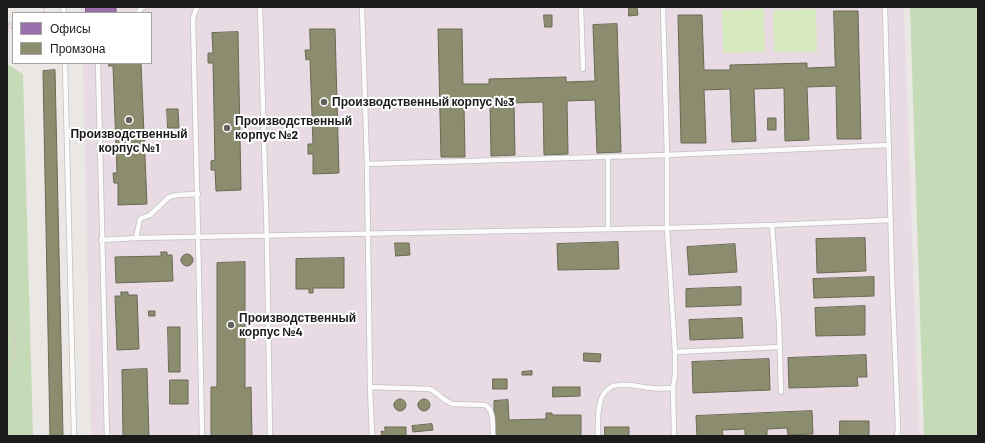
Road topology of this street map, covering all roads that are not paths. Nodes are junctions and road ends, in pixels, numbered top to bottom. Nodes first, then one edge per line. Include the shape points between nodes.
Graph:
1 (197, 7) edge
2 (260, 7) edge
3 (362, 7) edge
4 (581, 7) edge
5 (663, 7) edge
6 (885, 7) edge
7 (65, 64) edge
8 (98, 64) edge
9 (583, 69) dead end
10 (889, 145) junction
11 (667, 155) junction
12 (608, 157) junction
13 (367, 164) junction
14 (198, 194) junction
15 (891, 220) junction
16 (772, 225) junction
17 (608, 228) junction
18 (667, 228) junction
19 (368, 234) junction
20 (267, 235) junction
21 (198, 237) junction
22 (136, 238) junction
23 (101, 240) junction
24 (779, 347) junction
25 (674, 352) junction
26 (370, 387) junction
27 (673, 388) junction
28 (781, 392) dead end
29 (74, 436) edge
30 (107, 436) edge
31 (202, 436) edge
32 (270, 436) edge
33 (372, 436) edge
34 (492, 436) edge
35 (598, 436) edge
36 (674, 436) edge
37 (896, 436) edge

1 - 14 lane via 193,20
2 - 20 lane
3 - 13 lane
4 - 9 lane
5 - 11 lane
6 - 10 lane
7 - 29 lane
8 - 23 lane
10 - 11 lane
10 - 15 lane
11 - 12 lane
11 - 18 lane
12 - 13 lane
12 - 17 lane
13 - 19 lane
14 - 21 lane
14 - 22 lane via 169,197 150,215 140,219
15 - 16 lane
15 - 37 lane via 898,428
16 - 18 lane
16 - 24 lane
17 - 18 lane
17 - 19 lane
18 - 25 lane
19 - 20 lane
19 - 26 lane
20 - 21 lane
20 - 32 lane
21 - 22 lane
21 - 31 lane
22 - 23 lane
23 - 30 lane
24 - 25 lane
24 - 28 lane
25 - 27 lane
26 - 33 lane
26 - 34 lane via 430,389 453,404 485,405 492,413
27 - 35 lane via 619,385 608,389 600,404
27 - 36 lane

